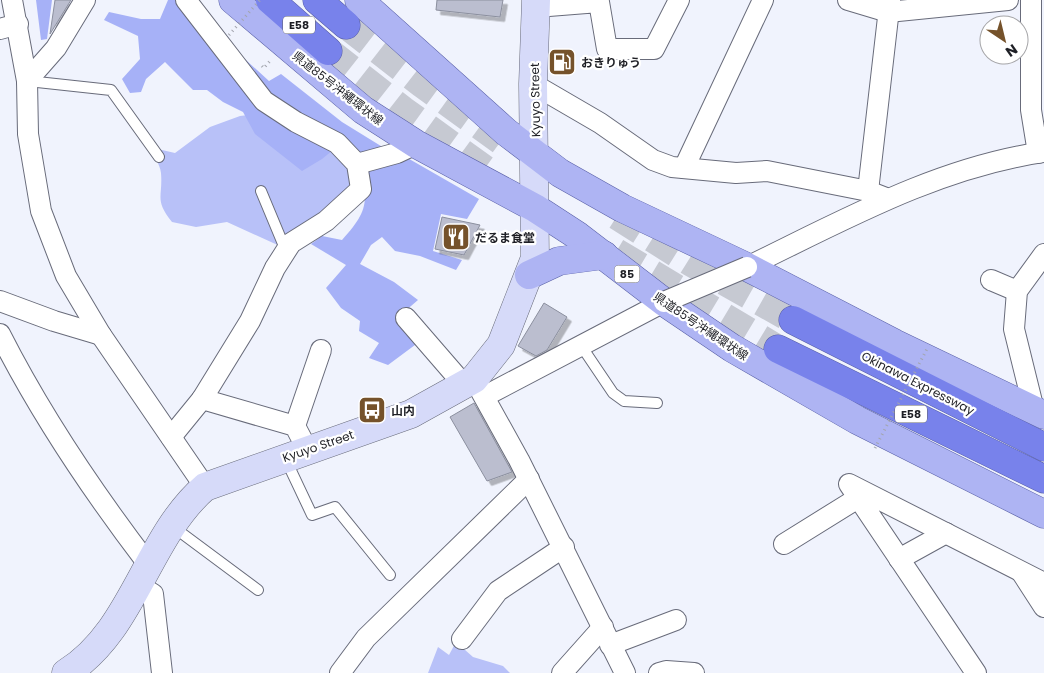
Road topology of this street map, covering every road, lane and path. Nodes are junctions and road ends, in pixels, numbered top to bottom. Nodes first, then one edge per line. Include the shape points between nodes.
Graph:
1 (12, 0) edge
2 (85, 0) edge
3 (186, 0) edge
4 (233, 0) edge
5 (260, 0) edge
6 (270, 0) edge
7 (317, 0) edge
8 (359, 0) edge
9 (679, 0) edge
10 (763, 0) edge
11 (848, 0) edge
12 (1008, 0) edge
13 (1031, 0) edge
14 (536, 4) edge
15 (889, 6) edge
16 (346, 26) tunnel mouth
17 (9, 27) edge
18 (229, 35) dead end
19 (328, 51) tunnel mouth
20 (27, 81) junction
21 (533, 84) junction
22 (416, 144) junction
23 (1041, 152) edge
24 (536, 155) junction
25 (159, 157) dead end
26 (357, 164) junction
27 (684, 168) junction
28 (261, 191) dead end
29 (877, 195) junction
30 (535, 208) junction
31 (286, 251) junction
32 (1044, 254) edge
33 (604, 255) junction
34 (747, 266) junction
35 (529, 275) junction
36 (991, 280) dead end
37 (1016, 290) junction
38 (0, 301) edge
39 (664, 302) junction
40 (406, 318) dead end
41 (793, 320) tunnel mouth
42 (0, 334) edge
43 (101, 335) junction
44 (582, 347) junction
45 (928, 347) dead end
46 (778, 349) tunnel mouth
47 (321, 350) dead end
48 (475, 387) junction
49 (202, 399) junction
50 (657, 403) dead end
51 (1039, 413) edge
52 (171, 437) junction
53 (296, 444) junction
54 (1044, 446) edge
55 (875, 448) dead end
56 (529, 479) junction
57 (1044, 479) edge
58 (205, 487) junction
59 (858, 498) junction
60 (1044, 514) edge
61 (172, 526) junction
62 (946, 533) junction
63 (784, 544) dead end
64 (564, 547) junction
65 (899, 558) junction
66 (1021, 571) junction
67 (143, 574) junction
68 (390, 575) dead end
69 (1044, 583) edge
70 (258, 590) dead end
71 (1044, 607) edge
72 (676, 620) dead end
73 (606, 636) junction
74 (462, 639) dead end
75 (66, 673) edge
76 (162, 673) edge
77 (340, 673) edge
78 (562, 673) edge
79 (626, 673) edge
80 (658, 673) edge
81 (694, 673) edge
82 (976, 673) edge

1 - 17 street
2 - 20 street via 56,48
3 - 26 street via 264,101 337,143
4 - 22 main road, 県道85号沖縄環状線 / 85 via 349,99
5 - 18 path, bridge
6 - 19 highway, E58
7 - 16 highway, E58
8 - 24 main road
9 - 14 street via 654,49 607,49 599,2
10 - 27 street
11 - 15 street
12 - 15 street
13 - 23 street via 1031,110
14 - 21 main road, Kyuyo Street
15 - 29 street
17 - 20 street
20 - 25 lane via 112,90
20 - 43 street via 28,134 41,210 66,276
21 - 24 main road, Kyuyo Street
21 - 27 street via 653,160
22 - 26 street
22 - 30 main road, 県道85号沖縄環状線 / 85
23 - 29 street via 1006,157
24 - 30 main road, Kyuyo Street
24 - 34 main road via 590,191
26 - 31 street via 361,189 326,221 291,243
27 - 29 street via 767,171
28 - 31 lane
29 - 34 street
30 - 33 main road, 県道85号沖縄環状線 / 85
30 - 35 main road, Kyuyo Street via 535,258
31 - 49 street via 250,321
32 - 37 street
33 - 35 main road via 559,260
33 - 39 main road, 県道85号沖縄環状線 / 85
34 - 39 street, bridge
34 - 51 main road via 894,343
35 - 48 main road, Kyuyo Street via 501,345
36 - 37 street
37 - 51 street via 1014,329
38 - 43 street via 54,322
39 - 44 street
39 - 60 main road, 県道85号沖縄環状線 / 85 via 788,382 920,453
40 - 48 street
41 - 54 highway, Okinawa Expressway / E58
42 - 67 street via 18,370 115,521
43 - 52 street
44 - 48 street
44 - 50 lane via 613,393 624,401
45 - 55 path, bridge
46 - 57 highway, E58
47 - 53 street
48 - 53 main road, Kyuyo Street via 411,414
48 - 56 street
49 - 52 street
49 - 53 street
52 - 58 street
53 - 58 main road, Kyuyo Street
53 - 68 lane via 312,516 334,507
56 - 64 street
56 - 77 street via 366,638
58 - 61 main road, Kyuyo Street via 189,501
59 - 62 street via 849,484
59 - 63 street
59 - 65 street
61 - 67 main road, Kyuyo Street
61 - 70 lane
62 - 65 street
62 - 66 street
64 - 73 street
64 - 74 street via 498,591
65 - 82 street
66 - 69 street
66 - 71 street
67 - 75 main road, Kyuyo Street via 120,616 99,644
67 - 76 street via 153,594
72 - 73 street
73 - 78 street
73 - 79 street
80 - 81 street

